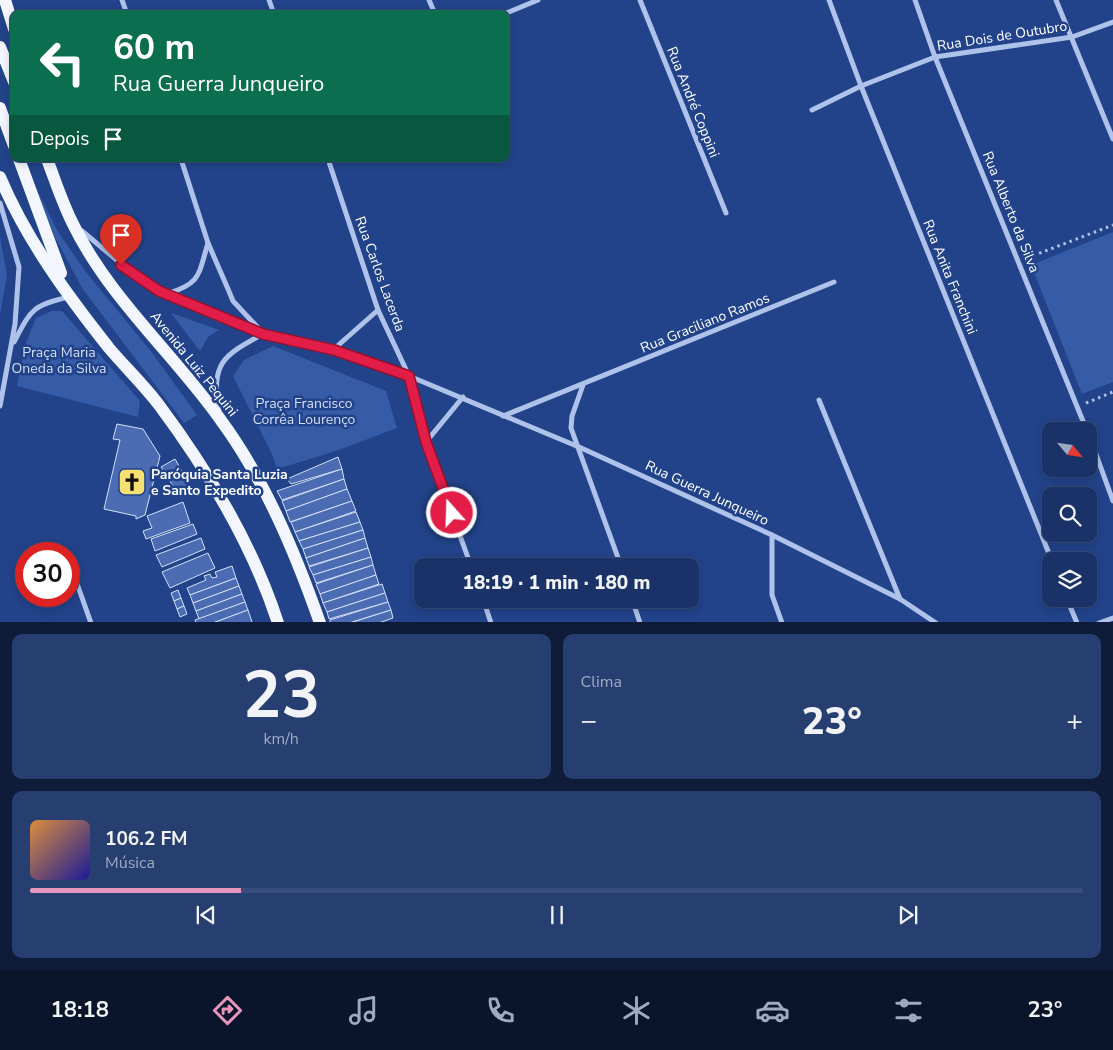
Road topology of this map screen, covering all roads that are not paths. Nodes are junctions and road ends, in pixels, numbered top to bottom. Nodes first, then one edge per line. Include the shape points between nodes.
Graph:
1 (5, 0) edge
2 (538, 0) edge
3 (640, 0) edge
4 (829, 0) edge
5 (915, 0) edge
6 (1056, 0) edge
7 (510, 12) edge
8 (10, 16) edge
9 (1113, 22) edge
10 (1072, 37) junction
11 (0, 47) edge
12 (936, 57) junction
13 (10, 72) edge
14 (861, 86) junction
15 (0, 108) edge
16 (812, 110) dead end
17 (10, 135) edge
18 (1113, 138) edge
19 (20, 162) edge
20 (47, 162) edge
21 (182, 162) edge
22 (329, 162) edge
23 (0, 177) edge
24 (0, 203) edge
25 (726, 213) dead end
26 (72, 223) junction
27 (208, 243) junction
28 (834, 282) dead end
29 (167, 294) junction
30 (69, 297) junction
31 (378, 310) junction
32 (263, 334) junction
33 (10, 350) junction
34 (334, 350) junction
35 (409, 376) junction
36 (583, 385) junction
37 (462, 398) junction
38 (818, 400) dead end
39 (0, 406) edge
40 (503, 416) junction
41 (220, 418) junction
42 (1084, 422) edge
43 (426, 442) junction
44 (579, 446) junction
45 (1098, 460) edge
46 (1113, 501) edge
47 (772, 535) junction
48 (1048, 552) edge
49 (468, 558) edge
50 (618, 558) edge
51 (80, 592) edge
52 (900, 599) junction
53 (1070, 607) edge
54 (486, 608) edge
55 (635, 608) edge
56 (1113, 618) edge
57 (91, 622) edge
58 (278, 622) edge
59 (320, 622) edge
60 (491, 622) edge
61 (640, 622) edge
62 (782, 622) edge
63 (936, 622) edge
64 (1077, 622) edge
65 (1099, 622) edge

1 - 8 main road
2 - 7 street
3 - 25 street, Rua André Coppini
4 - 14 street, Rua Anita Franchini
5 - 12 street, Rua Alberto da Silva
6 - 10 street
9 - 10 street, Rua Dois de Outubro
10 - 12 street, Rua Dois de Outubro
10 - 18 street
11 - 13 main road
12 - 14 street, Rua Dois de Outubro
12 - 42 street, Rua Alberto da Silva
14 - 16 street, Rua Dois de Outubro
14 - 48 street, Rua Anita Franchini
15 - 17 main road
19 - 30 main road
20 - 26 main road, Avenida Luiz Pequini
21 - 27 street
22 - 31 street, Rua Carlos Lacerda
23 - 30 main road via 14,211
24 - 33 street via 19,267
26 - 29 street, Rua Guerra Junqueiro via 131,272
26 - 41 main road, Avenida Luiz Pequini via 133,313
27 - 29 street via 196,278 188,287
27 - 32 street via 233,301
28 - 36 street, Rua Graciliano Ramos
29 - 32 street, Rua Guerra Junqueiro
30 - 33 street via 46,302 31,311
30 - 58 main road via 158,404 228,508 267,588
31 - 34 street
31 - 35 street, Rua Carlos Lacerda
32 - 34 street, Rua Guerra Junqueiro
32 - 41 street via 230,353 223,362 216,376 215,388
33 - 39 street
34 - 35 street, Rua Guerra Junqueiro
35 - 37 street, Rua Guerra Junqueiro
35 - 43 street, Rua Carlos Lacerda
36 - 40 street, Rua Graciliano Ramos
36 - 44 street via 570,428
37 - 40 street, Rua Guerra Junqueiro
37 - 43 street
38 - 52 street
40 - 44 street, Rua Guerra Junqueiro
41 - 59 main road, Avenida Luiz Pequini via 277,517 306,581
43 - 49 street, Rua Carlos Lacerda
44 - 47 street, Rua Guerra Junqueiro
44 - 50 street
45 - 46 street
47 - 52 street, Rua Guerra Junqueiro
47 - 62 street via 772,595
51 - 57 street
52 - 63 street, Rua Guerra Junqueiro
53 - 64 street
54 - 60 street
55 - 61 street
56 - 65 street

